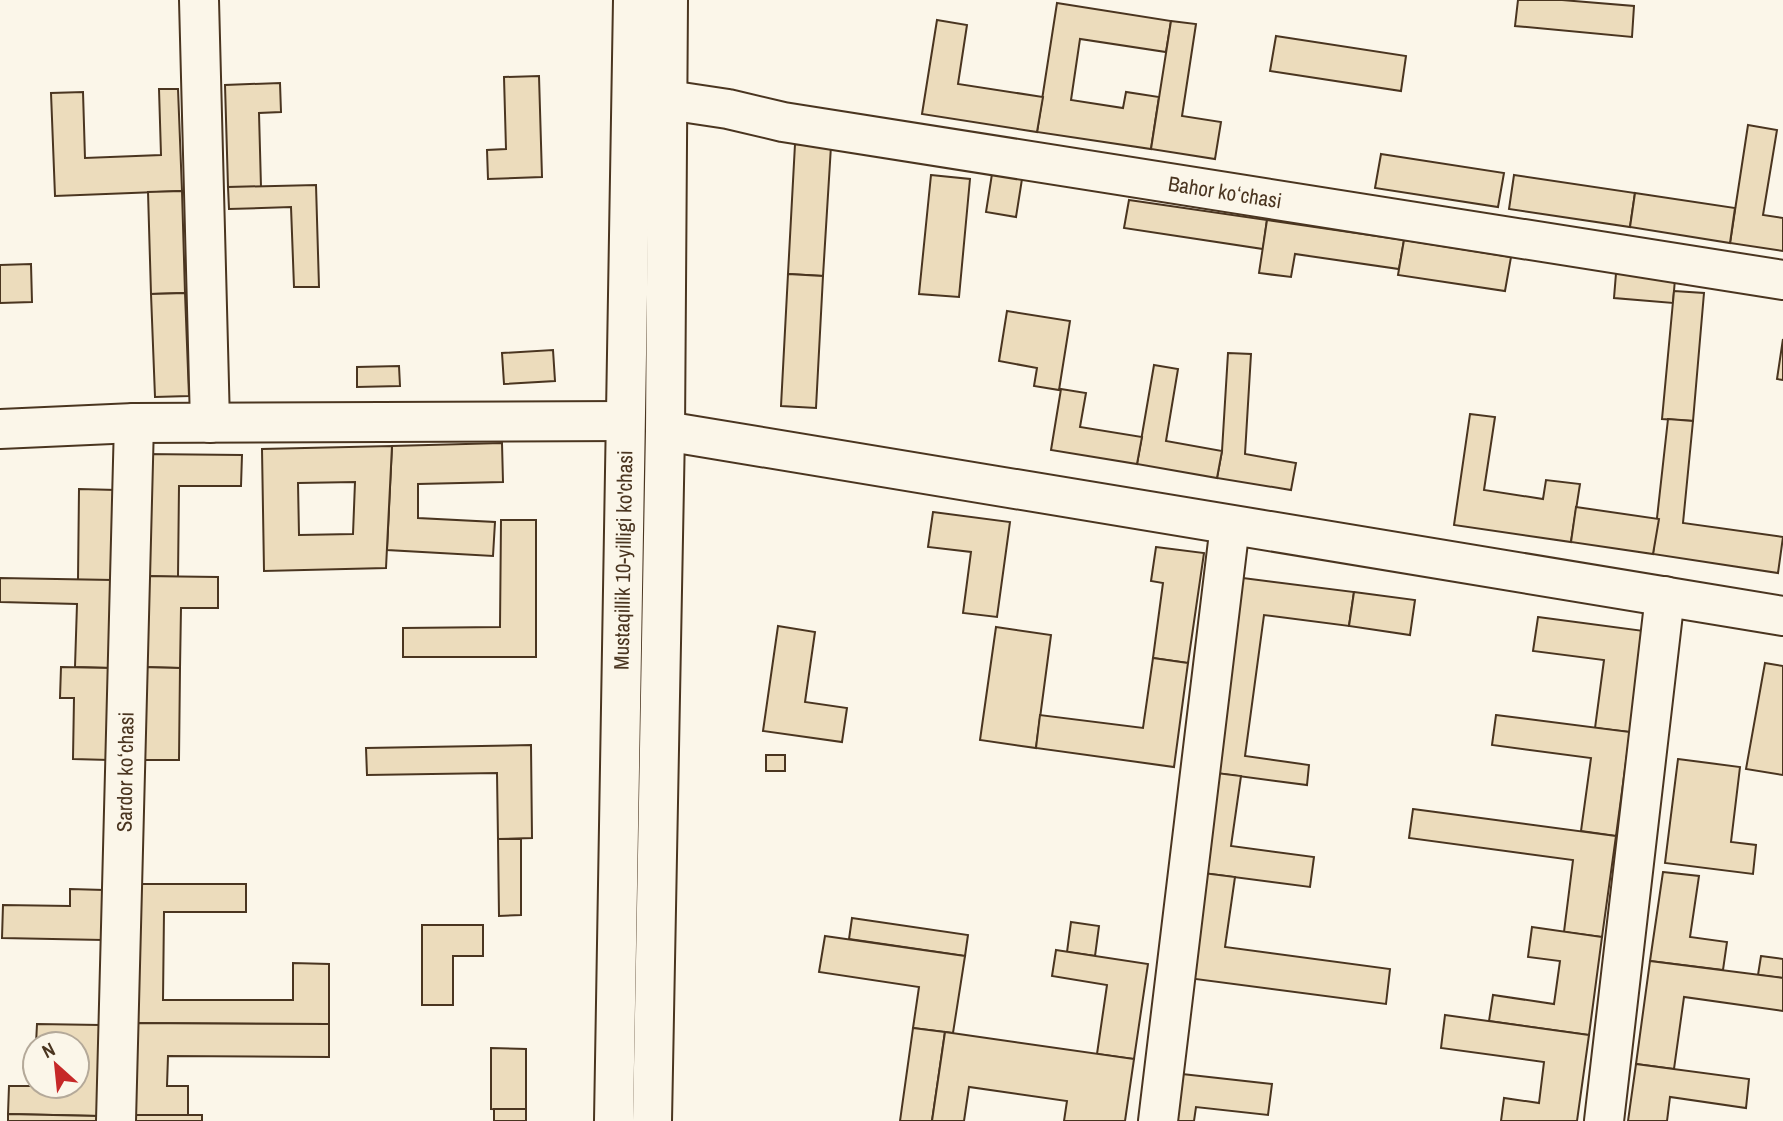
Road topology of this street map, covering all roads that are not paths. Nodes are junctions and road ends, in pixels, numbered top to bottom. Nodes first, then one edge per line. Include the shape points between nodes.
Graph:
1 (200, 0) edge
2 (633, 0) edge
3 (668, 0) edge
4 (668, 100) junction
5 (1783, 280) edge
6 (625, 421) junction
7 (134, 423) junction
8 (210, 423) junction
9 (0, 429) edge
10 (665, 431) junction
11 (1230, 525) junction
12 (1665, 596) junction
13 (1783, 616) edge
14 (116, 1121) edge
15 (614, 1121) edge
16 (652, 1121) edge
17 (1158, 1121) edge
18 (1604, 1121) edge

1 - 8 street
2 - 6 street, Mustaqillik 10-yilligi ko'chasi
3 - 4 street, Mustaqillik 10-yilligi ko'chasi
4 - 5 street, Bahor koʻchasi
4 - 10 street, Mustaqillik 10-yilligi ko'chasi
6 - 8 street
6 - 15 street, Mustaqillik 10-yilligi ko'chasi
7 - 8 street
7 - 9 street
7 - 14 street, Sardor koʻchasi
10 - 11 street
10 - 16 street, Mustaqillik 10-yilligi ko'chasi
11 - 12 street
11 - 17 street
12 - 13 street
12 - 18 street

